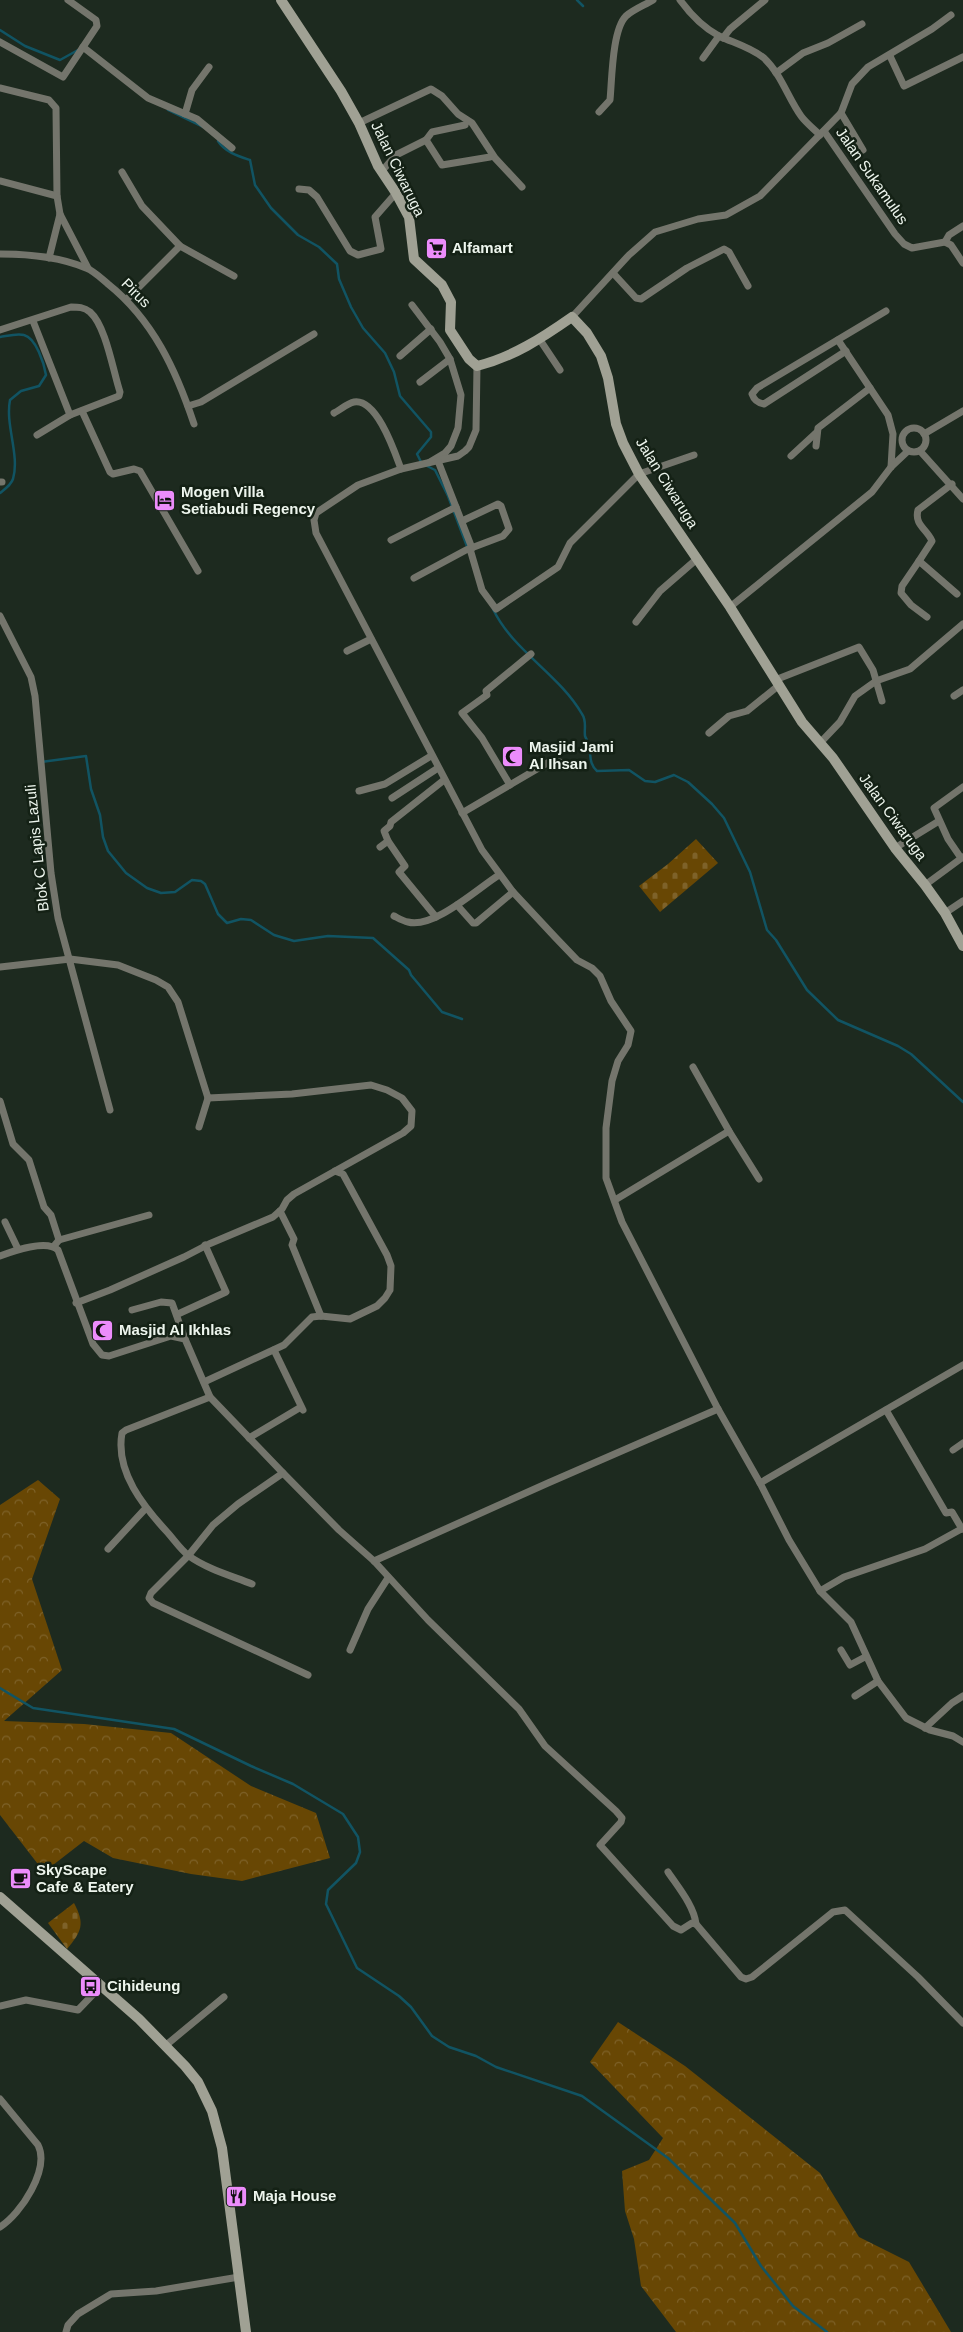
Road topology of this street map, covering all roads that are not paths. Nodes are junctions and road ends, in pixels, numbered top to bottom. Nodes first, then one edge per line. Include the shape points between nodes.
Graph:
1 (68, 0) edge
2 (654, 0) edge
3 (680, 0) edge
4 (765, 0) edge
5 (285, 1) edge
6 (951, 15) dead end
7 (862, 24) dead end
8 (721, 37) junction
9 (0, 42) edge
10 (83, 47) junction
11 (890, 56) junction
12 (963, 57) edge
13 (703, 58) dead end
14 (210, 67) dead end
15 (776, 73) junction
16 (0, 88) edge
17 (599, 112) dead end
18 (185, 114) junction
19 (841, 114) junction
20 (359, 123) junction
21 (465, 125) dead end
22 (822, 133) junction
23 (426, 140) junction
24 (232, 148) dead end
25 (863, 150) dead end
26 (490, 157) dead end
27 (122, 172) dead end
28 (382, 172) junction
29 (0, 181) edge
30 (522, 187) dead end
31 (299, 189) dead end
32 (396, 193) junction
33 (57, 196) junction
34 (60, 214) junction
35 (963, 226) edge
36 (945, 242) junction
37 (180, 246) junction
38 (0, 254) edge
39 (49, 258) junction
40 (963, 263) edge
41 (88, 268) junction
42 (613, 273) junction
43 (234, 276) dead end
44 (748, 286) dead end
45 (127, 299) junction
46 (412, 305) dead end
47 (886, 311) dead end
48 (572, 317) junction
49 (33, 321) junction
50 (431, 329) junction
51 (0, 330) edge
52 (314, 334) dead end
53 (540, 340) junction
54 (838, 340) junction
55 (846, 351) junction
56 (400, 356) dead end
57 (450, 359) junction
58 (477, 366) junction
59 (560, 370) dead end
60 (420, 382) dead end
61 (870, 388) junction
62 (188, 406) junction
63 (82, 411) junction
64 (963, 411) edge
65 (334, 413) dead end
66 (70, 415) junction
67 (194, 424) dead end
68 (817, 432) junction
69 (924, 434) junction
70 (37, 435) dead end
71 (816, 446) dead end
72 (908, 451) junction
73 (920, 451) junction
74 (694, 455) dead end
75 (791, 456) dead end
76 (438, 461) junction
77 (427, 464) junction
78 (891, 466) junction
79 (401, 469) junction
80 (639, 474) junction
81 (952, 484) junction
82 (963, 498) edge
83 (456, 507) junction
84 (462, 521) junction
85 (391, 540) dead end
86 (471, 548) junction
87 (698, 558) junction
88 (919, 561) junction
89 (198, 571) dead end
90 (414, 578) dead end
91 (957, 594) dead end
92 (730, 607) junction
93 (0, 616) edge
94 (927, 617) dead end
95 (636, 622) dead end
96 (963, 624) edge
97 (371, 639) junction
98 (347, 651) dead end
99 (531, 654) dead end
100 (876, 681) junction
101 (777, 683) junction
102 (963, 690) edge
103 (954, 696) dead end
104 (882, 701) dead end
105 (709, 733) dead end
106 (820, 743) junction
107 (431, 756) junction
108 (566, 766) dead end
109 (438, 768) junction
110 (444, 780) junction
111 (510, 784) junction
112 (963, 787) edge
113 (359, 791) dead end
114 (392, 798) dead end
115 (462, 813) junction
116 (939, 821) junction
117 (388, 841) junction
118 (380, 847) dead end
119 (895, 848) junction
120 (962, 858) edge
121 (499, 874) junction
122 (925, 885) junction
123 (513, 892) junction
124 (963, 901) edge
125 (457, 905) junction
126 (945, 913) junction
127 (394, 916) dead end
128 (436, 917) junction
129 (963, 946) edge
130 (70, 959) junction
131 (0, 968) edge
132 (693, 1067) dead end
133 (208, 1098) junction
134 (0, 1102) edge
135 (110, 1110) dead end
136 (199, 1127) dead end
137 (729, 1131) junction
138 (335, 1171) junction
139 (759, 1179) dead end
140 (615, 1200) junction
141 (280, 1211) junction
142 (149, 1215) dead end
143 (5, 1222) dead end
144 (56, 1243) junction
145 (205, 1245) junction
146 (18, 1249) junction
147 (0, 1256) edge
148 (76, 1303) junction
149 (132, 1310) dead end
150 (178, 1314) junction
151 (321, 1316) junction
152 (185, 1340) junction
153 (274, 1350) junction
154 (962, 1366) edge
155 (204, 1382) junction
156 (210, 1397) junction
157 (718, 1410) junction
158 (886, 1410) junction
159 (249, 1438) junction
160 (963, 1442) edge
161 (953, 1450) dead end
162 (283, 1473) junction
163 (760, 1483) junction
164 (146, 1508) junction
165 (962, 1528) edge
166 (108, 1549) dead end
167 (188, 1556) junction
168 (374, 1561) junction
169 (388, 1578) junction
170 (252, 1584) dead end
171 (820, 1591) junction
172 (350, 1650) dead end
173 (841, 1650) dead end
174 (865, 1657) junction
175 (308, 1675) dead end
176 (878, 1680) junction
177 (855, 1696) dead end
178 (963, 1696) edge
179 (926, 1728) junction
180 (963, 1742) edge
181 (668, 1872) dead end
182 (0, 1897) edge
183 (696, 1924) junction
184 (102, 1986) junction
185 (224, 1997) dead end
186 (0, 2006) edge
187 (963, 2023) edge
188 (165, 2046) junction
189 (0, 2098) edge
190 (0, 2227) edge
191 (239, 2277) junction
192 (66, 2332) edge
193 (246, 2332) edge

1 - 10 street via 97,23
2 - 17 street via 621,22 612,65 610,100
3 - 8 street via 698,22
4 - 8 street
5 - 20 street, Jalan Ciwaruga
6 - 11 street
7 - 15 street via 803,53
8 - 13 street
8 - 15 street via 750,49
9 - 10 street via 63,77
10 - 18 street via 148,98
11 - 12 street via 904,86
11 - 19 street via 858,76
14 - 18 street via 192,90
15 - 22 street via 802,118
16 - 33 street via 49,100 56,108
18 - 24 street via 198,118
19 - 22 street
19 - 25 street
20 - 28 street, Jalan Ciwaruga
20 - 30 street via 431,90 472,123 495,158
21 - 23 street via 432,132
22 - 36 street, Jalan Sukamulus via 904,244 918,248
22 - 42 street, Jalan Sukamulus via 760,196 726,214 655,232
23 - 26 street via 442,165
23 - 28 street via 396,155
27 - 37 street via 142,206
28 - 32 street, Jalan Ciwaruga
29 - 33 street
31 - 32 street via 309,190 317,197 350,251 358,255 381,249 375,217
32 - 58 street, Jalan Ciwaruga via 409,217 414,259 442,285 450,302 450,330
33 - 34 street
34 - 39 street
34 - 41 street
35 - 36 street via 949,235
36 - 40 street via 951,245
37 - 43 street
37 - 45 street
38 - 39 street, Pirus
39 - 41 street, Pirus
41 - 45 street, Pirus
42 - 44 street via 636,298 641,299 687,268 724,249 729,252
42 - 48 street, Jalan Sukamulus
45 - 62 street, Pirus via 148,324 168,357
46 - 50 street
47 - 54 street
48 - 53 street
48 - 80 street, Jalan Ciwaruga via 601,356 616,424
49 - 51 street
49 - 63 street via 71,307 80,307 96,318 120,392 119,396
49 - 66 street
50 - 56 street
50 - 57 street
52 - 62 street via 201,402
53 - 58 street via 499,361
53 - 59 street
54 - 55 street
54 - 55 street via 757,388 752,394 755,401 764,404
55 - 61 street
57 - 60 street
57 - 77 street via 461,395 458,428 445,453
58 - 76 street via 477,414 472,442 458,456
61 - 68 street
61 - 78 street via 891,422
62 - 67 street, Pirus
63 - 66 street
63 - 89 street via 110,472 140,471
64 - 69 street
65 - 79 street via 354,402 369,408 378,417
66 - 70 street
68 - 71 street
68 - 75 street
69 - 72 street via 914,427 903,433 902,445
69 - 73 street via 925,445
72 - 73 street
72 - 78 street
73 - 81 street
74 - 80 street
76 - 77 street
76 - 83 street
77 - 79 street
78 - 92 street via 872,492
79 - 97 street via 346,492 316,513 314,520 316,533
80 - 86 street via 570,543 558,566 496,609 482,590
80 - 87 street, Jalan Ciwaruga
81 - 82 street
81 - 88 street via 918,510 917,522 932,541
83 - 84 street
83 - 85 street
84 - 86 street
84 - 86 street via 498,504 509,526 503,536
86 - 90 street
87 - 92 street, Jalan Ciwaruga
87 - 95 street via 660,591
88 - 91 street
88 - 94 street via 902,586 901,593
92 - 101 street, Jalan Ciwaruga
93 - 130 street, Blok C Lapis Lazuli via 31,677 35,696 51,873 58,918
96 - 100 street via 910,669
97 - 98 street
97 - 107 street
99 - 111 street via 486,691 487,695 478,703 462,713 482,738
100 - 101 street via 869,661 859,647
100 - 104 street
100 - 106 street via 855,696 840,722
101 - 105 street via 747,711 729,716
101 - 106 street, Jalan Ciwaruga
102 - 103 street
106 - 119 street, Jalan Ciwaruga
107 - 109 street
107 - 113 street via 385,784
108 - 111 street via 560,762 549,762
109 - 110 street
109 - 114 street
110 - 115 street
110 - 117 street via 391,822 384,831
111 - 115 street
112 - 116 street via 934,808
115 - 121 street
116 - 119 street
116 - 120 street
117 - 118 street
117 - 128 street via 405,866 399,872
119 - 122 street, Jalan Ciwaruga
120 - 122 street
121 - 123 street
121 - 125 street
122 - 126 street, Jalan Ciwaruga
123 - 125 street via 476,923
123 - 140 street via 577,960 600,976 611,1001 631,1031 628,1045 614,1072 608,1103 606,1173
124 - 126 street
125 - 128 street
126 - 129 street, Jalan Ciwaruga
127 - 128 street via 409,923
130 - 131 street
130 - 133 street via 118,965 170,989 178,1002
130 - 135 street, Blok C Lapis Lazuli
132 - 137 street
133 - 136 street
133 - 138 street via 292,1094 371,1085 402,1098 412,1111 411,1126
134 - 144 street via 13,1144 29,1160 44,1207 51,1215
137 - 139 street
137 - 140 street
138 - 141 street via 294,1194
138 - 151 street via 343,1174 387,1255 392,1274 390,1290 378,1306 350,1319
140 - 157 street
141 - 145 street via 236,1234
141 - 151 street via 294,1239 292,1245
142 - 144 street
143 - 146 street
144 - 146 street
144 - 148 street
145 - 148 street via 152,1272
145 - 150 street via 226,1292
146 - 147 street
148 - 152 street via 93,1344 102,1355 109,1356 171,1336
149 - 150 street via 166,1301 172,1302
150 - 152 street
151 - 153 street via 312,1317 288,1342
152 - 155 street
153 - 155 street
153 - 159 street via 302,1409
154 - 158 street
155 - 156 street
156 - 159 street
156 - 164 street via 122,1433 123,1456 131,1484
157 - 163 street
157 - 168 street
158 - 163 street
158 - 165 street via 946,1513 952,1512
159 - 162 street
160 - 161 street
162 - 167 street via 213,1525
162 - 168 street
163 - 171 street
164 - 166 street
164 - 167 street
165 - 171 street via 925,1549 844,1577
167 - 170 street
167 - 175 street via 151,1593 150,1600
168 - 169 street
169 - 172 street via 368,1609
169 - 183 street via 519,1709 540,1742 622,1818 600,1845 611,1859 677,1929
171 - 174 street via 851,1622
173 - 174 street via 850,1665
174 - 176 street
176 - 177 street
176 - 179 street via 906,1718
178 - 179 street
179 - 180 street
181 - 183 street
182 - 184 street
183 - 187 street via 746,1979 833,1912 845,1910
184 - 186 street via 78,2010 26,2000
184 - 188 street
185 - 188 street
188 - 191 street via 198,2082 212,2111 222,2148
189 - 190 street via 38,2145 42,2157 38,2175 22,2206
191 - 192 street via 156,2291 111,2294 78,2314
191 - 193 street

